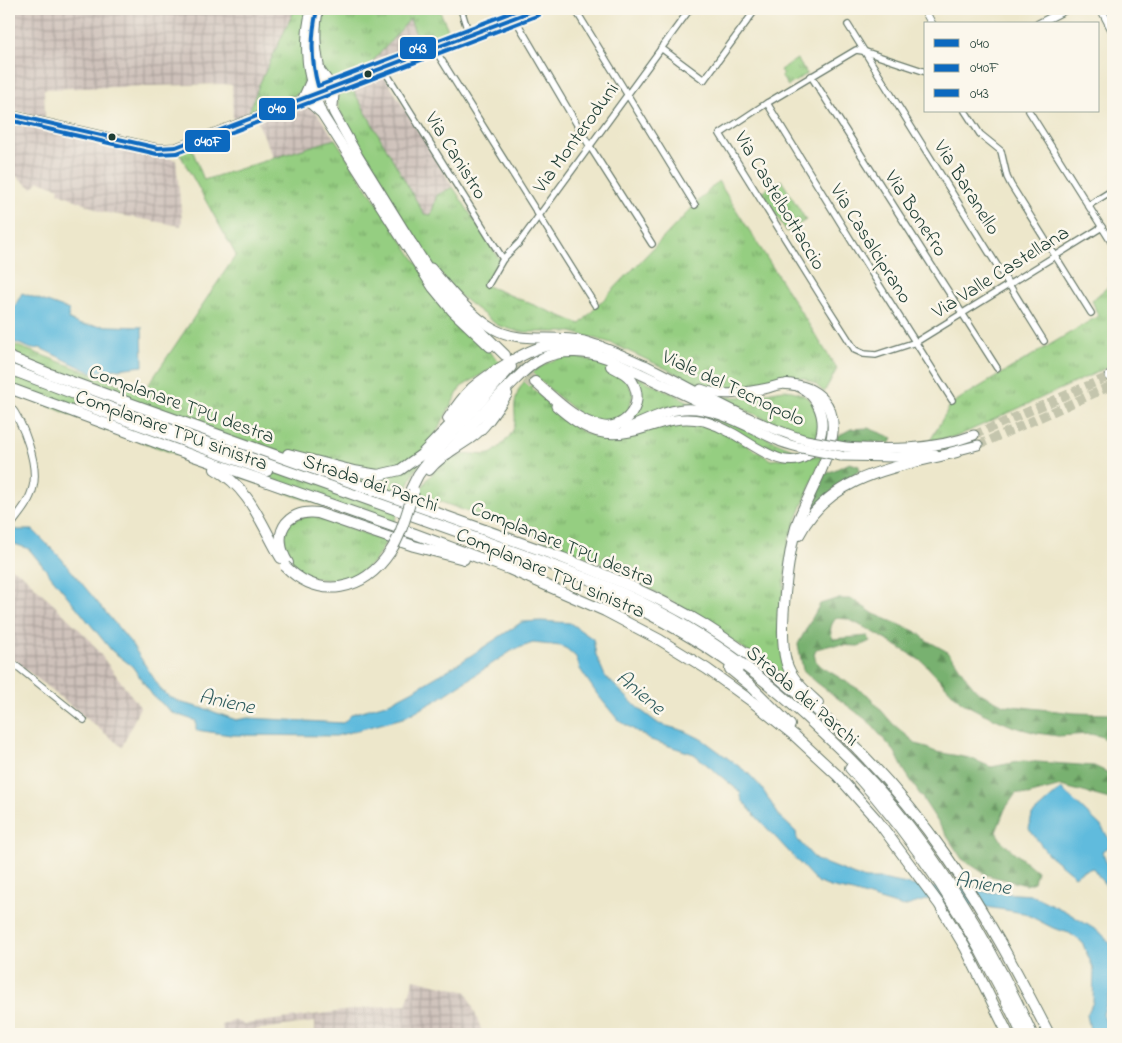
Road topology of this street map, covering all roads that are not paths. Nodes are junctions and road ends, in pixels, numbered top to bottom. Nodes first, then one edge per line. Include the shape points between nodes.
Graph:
1 (311, 9) edge
2 (319, 9) edge
3 (462, 9) edge
4 (537, 9) edge
5 (575, 9) edge
6 (690, 9) edge
7 (756, 9) edge
8 (924, 9) edge
9 (1068, 9) edge
10 (1101, 9) edge
11 (514, 18) junction
12 (931, 22) edge
13 (1042, 22) edge
14 (848, 25) dead end
15 (1113, 32) edge
16 (469, 35) junction
17 (434, 48) junction
18 (661, 48) junction
19 (863, 51) junction
20 (318, 66) junction
21 (383, 68) junction
22 (924, 71) edge
23 (811, 76) junction
24 (310, 81) junction
25 (338, 85) junction
26 (325, 90) junction
27 (628, 93) junction
28 (314, 94) junction
29 (302, 99) junction
30 (767, 103) junction
31 (966, 112) edge
32 (1030, 112) edge
33 (9, 114) edge
34 (322, 114) junction
35 (334, 114) junction
36 (589, 145) junction
37 (1113, 190) edge
38 (695, 205) dead end
39 (1089, 205) junction
40 (538, 216) junction
41 (1102, 227) junction
42 (412, 244) junction
43 (652, 244) dead end
44 (1113, 245) edge
45 (1055, 255) junction
46 (503, 259) junction
47 (1010, 284) junction
48 (488, 285) dead end
49 (595, 305) dead end
50 (963, 313) junction
51 (1091, 313) dead end
52 (1044, 341) dead end
53 (916, 342) junction
54 (600, 346) junction
55 (580, 352) junction
56 (522, 355) junction
57 (503, 357) joint
58 (9, 358) edge
59 (997, 368) dead end
60 (9, 369) edge
61 (9, 376) edge
62 (675, 380) junction
63 (534, 384) joint
64 (787, 384) junction
65 (9, 388) edge
66 (952, 400) dead end
67 (9, 405) edge
68 (734, 420) junction
69 (610, 434) junction
70 (974, 435) tunnel mouth
71 (224, 437) junction
72 (804, 444) junction
73 (978, 445) tunnel mouth
74 (174, 449) junction
75 (843, 452) junction
76 (957, 452) junction
77 (412, 490) junction
78 (9, 527) edge
79 (790, 554) junction
80 (287, 564) junction
81 (546, 586) junction
82 (692, 638) junction
83 (9, 660) edge
84 (84, 720) dead end
85 (837, 775) junction
86 (888, 782) junction
87 (929, 859) junction
88 (980, 941) junction
89 (1008, 1034) edge
90 (1022, 1034) edge
91 (1032, 1034) edge
92 (1048, 1034) edge

1 - 24 main road via 306,38
2 - 20 main road via 316,34
3 - 16 street
4 - 11 street
5 - 27 street
6 - 18 street, Via Monteroduni
7 - 18 street via 704,80
8 - 12 street
9 - 13 street
10 - 15 street
11 - 16 street
11 - 36 street
14 - 19 street, Via Baranello
16 - 17 street
17 - 21 street
17 - 40 street
18 - 27 street, Via Monteroduni
19 - 22 street
19 - 23 street, Via Castelbottaccio via 855,51
19 - 47 street, Via Baranello
20 - 25 main road via 328,80
20 - 26 main road
21 - 25 street
21 - 46 street, Via Canistro
23 - 30 street, Via Castelbottaccio
23 - 50 street, Via Bonefro
24 - 28 main road
24 - 29 main road
25 - 26 street
25 - 35 highway via 333,98
26 - 28 street
26 - 35 highway, Viale del Tecnopolo
27 - 36 street, Via Monteroduni
27 - 38 street
28 - 29 street
28 - 34 highway
29 - 33 street via 176,147 164,148
29 - 34 highway
30 - 53 street, Via Casalciprano
30 - 53 street, Via Castelbottaccio via 720,134 850,344 861,353 876,355
31 - 45 street via 980,134 1001,151 1007,178
32 - 39 street
34 - 57 highway via 433,288 452,311
35 - 42 highway, Viale del Tecnopolo
36 - 40 street, Via Monteroduni
36 - 43 street
37 - 39 street
39 - 41 street
40 - 46 street, Via Monteroduni
40 - 49 street
41 - 44 street
41 - 45 street, Via Valle Castellana
42 - 54 highway, Viale del Tecnopolo via 457,296 495,329 517,336 569,339
42 - 57 highway via 437,284
45 - 47 street, Via Valle Castellana
45 - 51 street
46 - 48 street, Via Monteroduni
47 - 50 street, Via Valle Castellana
47 - 52 street, Via Baranello
50 - 53 street, Via Valle Castellana
50 - 59 street, Via Bonefro
53 - 66 street, Via Casalciprano
54 - 56 highway via 554,345
54 - 62 highway, Viale del Tecnopolo
55 - 63 highway via 621,371 634,384 634,410 626,420 602,427 581,420
55 - 68 highway via 622,364
55 - 77 highway via 542,359 517,378 496,410 474,435 432,467
56 - 71 highway via 497,372 454,422 421,455 400,470 378,475 354,471
56 - 77 highway via 428,461
58 - 71 highway, Complanare TPU destra
60 - 87 highway, Strada dei Parchi via 126,414 560,568 660,612 732,656 781,694 837,745 894,806
61 - 82 highway, Strada dei Parchi via 158,433 556,573 622,601
62 - 64 highway via 707,392 725,394
62 - 72 highway, Viale del Tecnopolo
63 - 69 highway via 573,422 588,430
64 - 69 highway via 808,393 822,417 818,443 809,454 799,459 775,458 722,428 697,420 673,419 639,430
64 - 79 highway via 798,384 817,392 828,406 833,425 829,447 798,521
65 - 74 highway, Complanare TPU sinistra
67 - 78 street via 19,422 34,465 31,494
68 - 69 highway, Viale del Tecnopolo via 700,410 682,409
68 - 72 highway, Viale del Tecnopolo via 779,441
70 - 75 highway, Viale del Tecnopolo via 954,443
71 - 86 highway, Complanare TPU destra via 564,558 665,603 742,650 779,679 814,708
72 - 75 highway, Viale del Tecnopolo, bridge
73 - 76 highway, Viale del Tecnopolo
74 - 80 highway via 218,470 235,483
74 - 81 highway, Complanare TPU sinistra via 415,534
75 - 76 highway, Viale del Tecnopolo via 896,457
76 - 79 highway via 874,474 838,491 811,515
77 - 80 highway, bridge via 391,552 366,577 348,586 322,587 303,580
79 - 86 highway via 783,641 786,661 793,677 878,766
80 - 81 highway via 282,552 281,532 290,518 310,512
81 - 85 highway, Complanare TPU sinistra via 605,611 707,669 781,725
82 - 85 highway via 769,703
82 - 87 highway, Strada dei Parchi via 771,694 833,750
83 - 84 street
85 - 89 highway, Complanare TPU sinistra via 877,820 939,904 966,949
86 - 92 highway, Complanare TPU destra via 947,857 994,933
87 - 88 highway, Strada dei Parchi via 960,899
88 - 90 highway, Strada dei Parchi
88 - 91 highway, Strada dei Parchi

